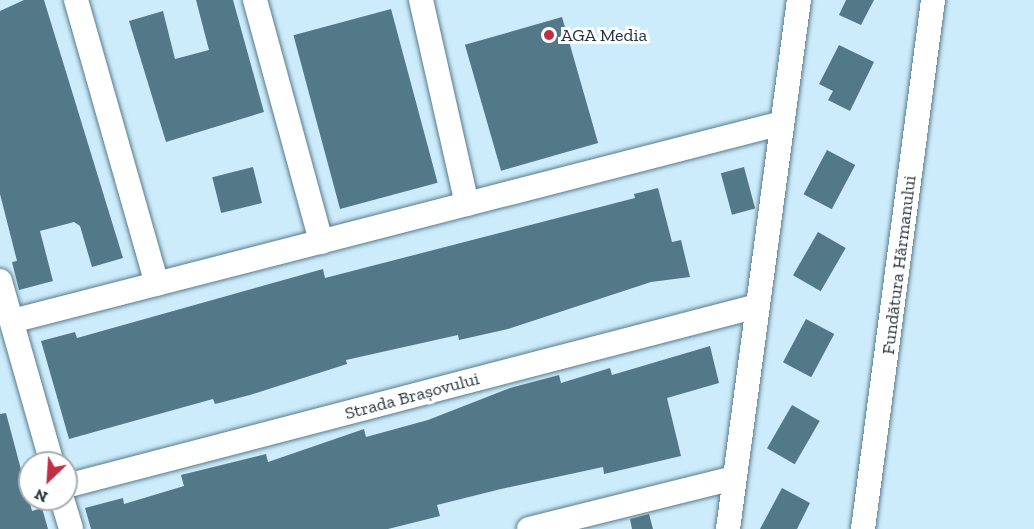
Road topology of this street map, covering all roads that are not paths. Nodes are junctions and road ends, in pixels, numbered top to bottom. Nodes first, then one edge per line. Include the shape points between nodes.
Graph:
1 (76, 0) edge
2 (255, 0) edge
3 (421, 0) edge
4 (799, 0) edge
5 (933, 0) edge
6 (782, 123) junction
7 (467, 204) junction
8 (321, 242) junction
9 (0, 281) edge
10 (157, 284) junction
11 (758, 306) junction
12 (12, 321) junction
13 (49, 451) edge
14 (734, 478) junction
15 (78, 483) edge
16 (66, 511) edge
17 (71, 529) edge
18 (529, 529) edge
19 (728, 529) edge
20 (863, 529) edge

1 - 10 street
2 - 8 street
3 - 7 street
4 - 6 street
5 - 20 street, Fundătura Hărmanului
6 - 7 street
6 - 11 street
7 - 8 street
8 - 10 street
9 - 12 street
10 - 12 street
11 - 14 street
11 - 15 street, Strada Brașovului
12 - 13 street
14 - 18 street
14 - 19 street
16 - 17 street

